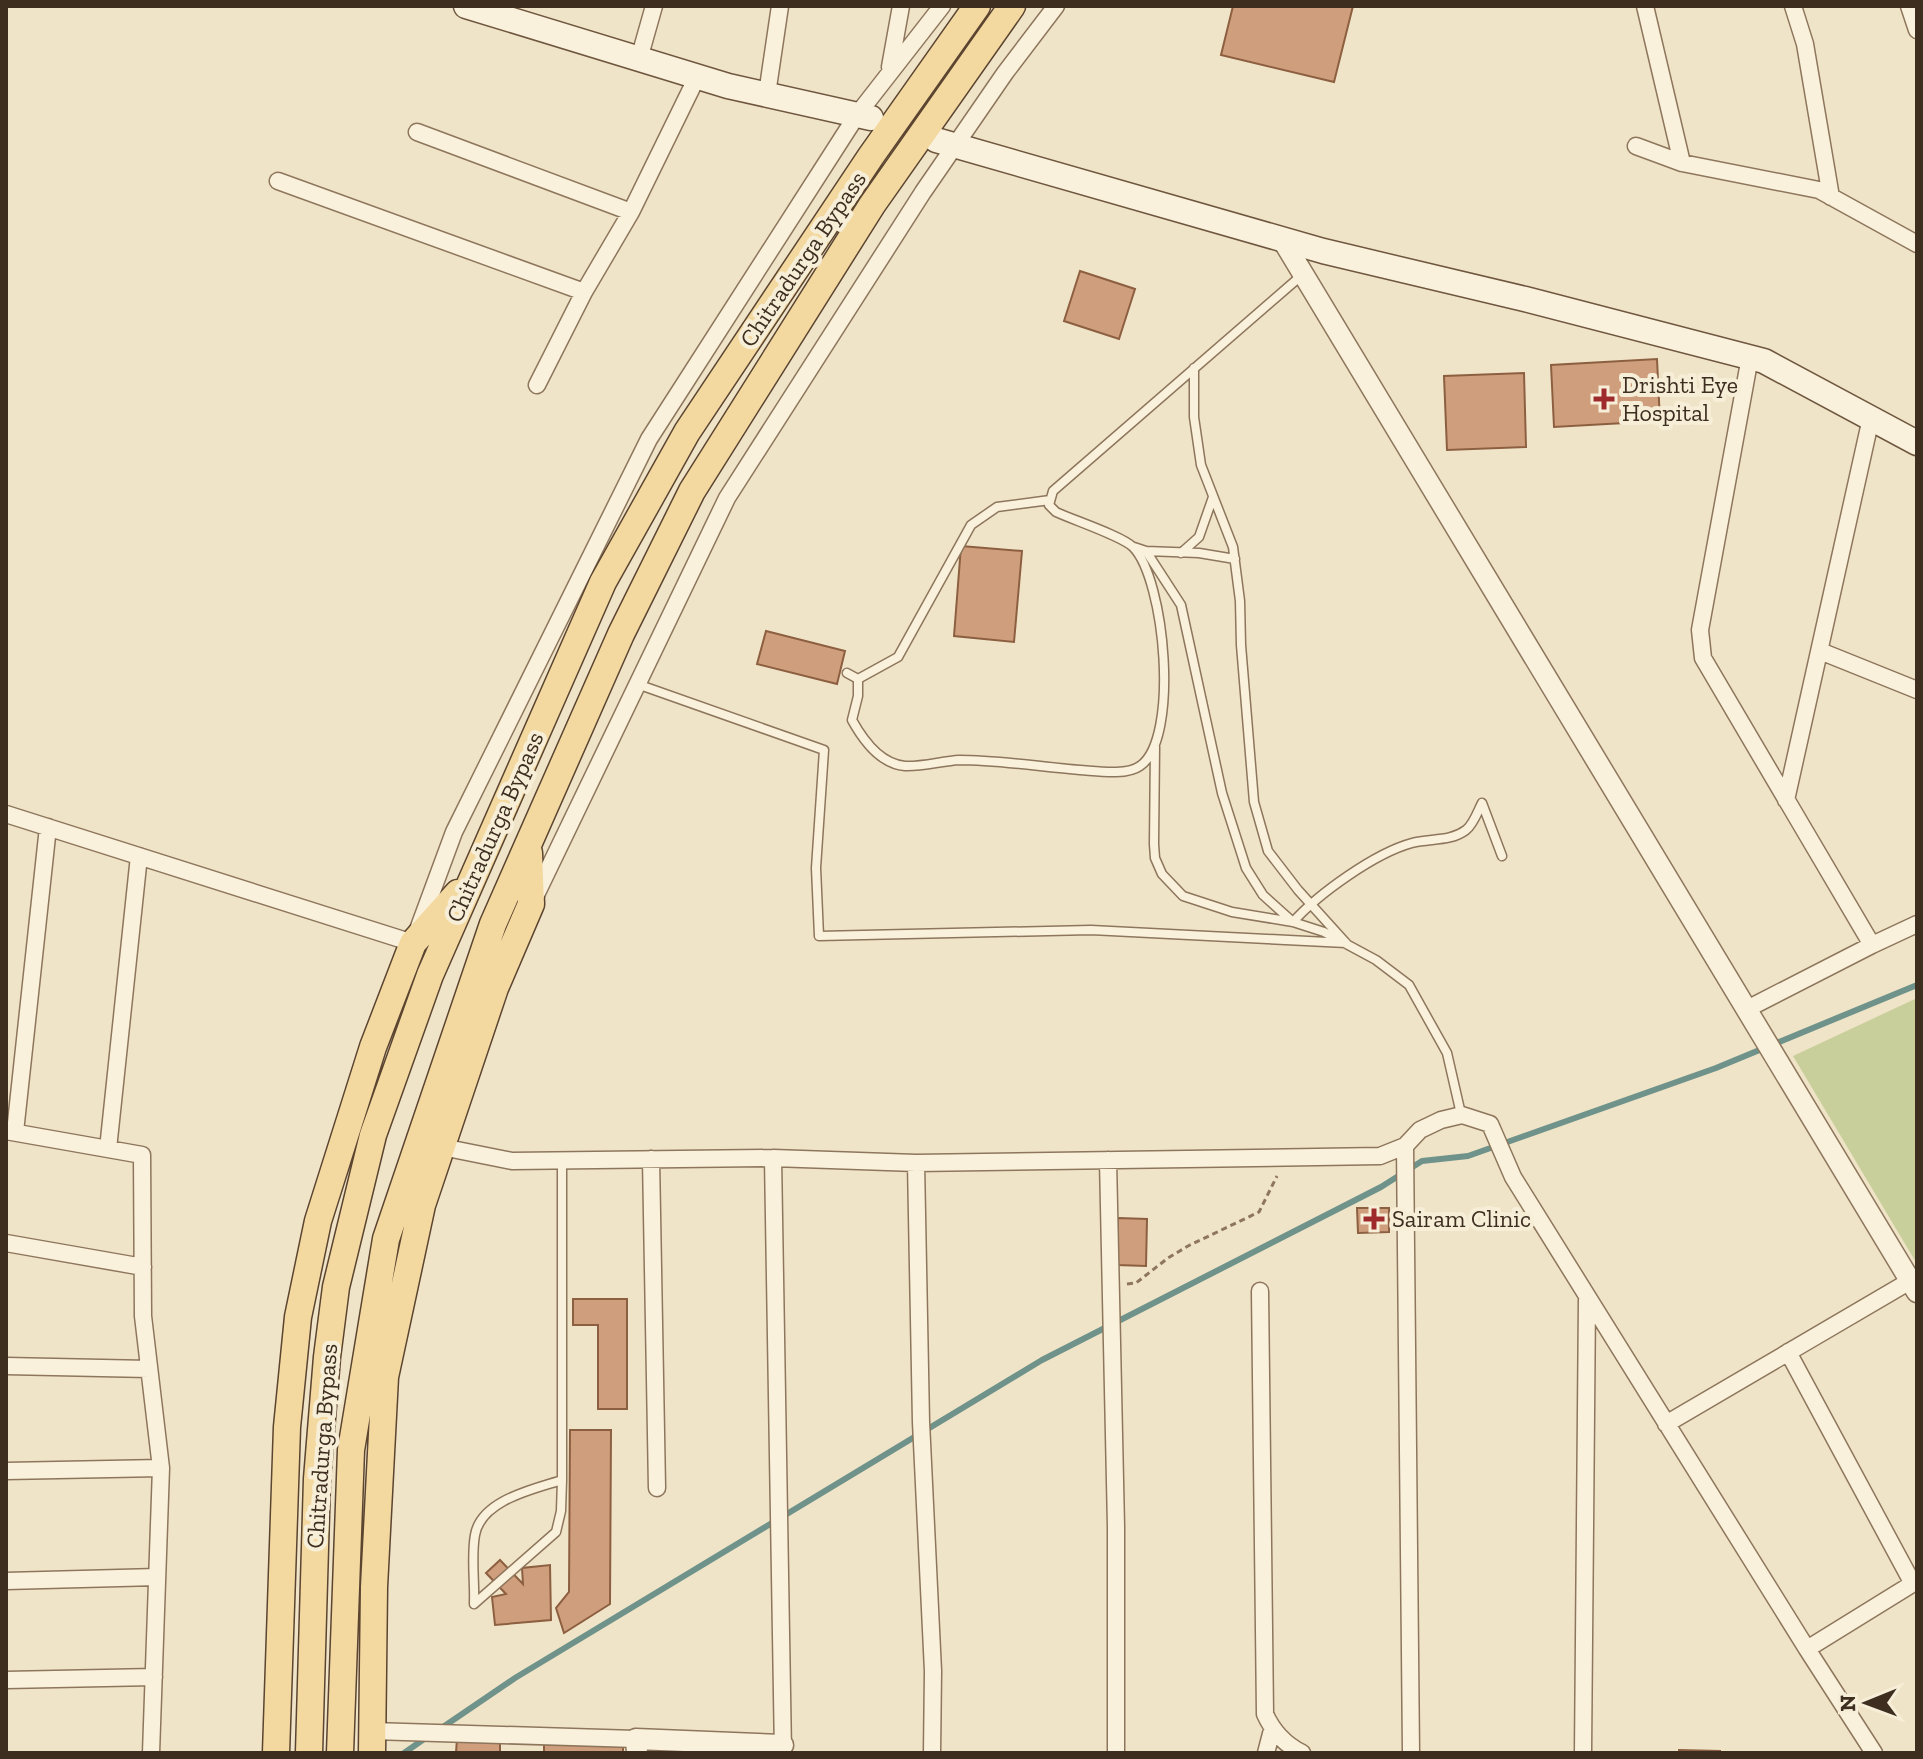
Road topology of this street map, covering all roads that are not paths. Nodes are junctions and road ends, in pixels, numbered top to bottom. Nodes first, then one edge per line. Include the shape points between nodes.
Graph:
1 (466, 6) edge
2 (654, 6) edge
3 (780, 6) edge
4 (901, 6) edge
5 (942, 6) edge
6 (977, 6) edge
7 (1012, 6) edge
8 (1056, 6) edge
9 (1645, 6) edge
10 (1793, 6) edge
11 (1909, 6) edge
12 (1917, 30) edge
13 (639, 59) junction
14 (890, 70) junction
15 (697, 77) junction
16 (767, 94) junction
17 (864, 116) junction
18 (417, 132) dead end
19 (946, 142) junction
20 (1636, 146) dead end
21 (1682, 163) junction
22 (278, 181) dead end
23 (1831, 197) junction
24 (631, 212) junction
25 (1282, 239) junction
26 (1917, 244) edge
27 (1303, 274) junction
28 (584, 292) junction
29 (1750, 357) junction
30 (1194, 368) junction
31 (537, 385) dead end
32 (1871, 418) junction
33 (1917, 443) edge
34 (1213, 497) junction
35 (1050, 500) junction
36 (1133, 546) junction
37 (1146, 551) junction
38 (1180, 554) junction
39 (1235, 559) junction
40 (1820, 651) junction
41 (847, 673) dead end
42 (858, 679) junction
43 (637, 684) junction
44 (1917, 690) edge
45 (1155, 742) junction
46 (1786, 800) junction
47 (6, 814) edge
48 (48, 827) junction
49 (529, 845) junction
50 (139, 856) junction
51 (1502, 856) dead end
52 (474, 875) junction
53 (1309, 903) junction
54 (531, 904) junction
55 (1293, 922) junction
56 (1917, 924) edge
57 (413, 943) junction
58 (1346, 943) junction
59 (1872, 945) junction
60 (1747, 1009) junction
61 (1462, 1115) junction
62 (10, 1132) edge
63 (1405, 1146) junction
64 (442, 1147) junction
65 (108, 1149) junction
66 (773, 1158) junction
67 (651, 1159) junction
68 (562, 1160) junction
69 (1108, 1160) junction
70 (916, 1163) junction
71 (6, 1243) edge
72 (143, 1267) junction
73 (1914, 1286) edge
74 (1260, 1291) dead end
75 (1587, 1297) junction
76 (1788, 1352) junction
77 (6, 1366) edge
78 (149, 1369) junction
79 (1666, 1424) junction
80 (161, 1468) junction
81 (6, 1471) edge
82 (562, 1480) junction
83 (657, 1488) dead end
84 (157, 1577) junction
85 (6, 1581) edge
86 (1915, 1582) edge
87 (1807, 1649) junction
88 (154, 1677) junction
89 (6, 1680) edge
90 (1272, 1730) junction
91 (372, 1742) edge
92 (636, 1746) edge
93 (783, 1749) edge
94 (151, 1753) edge
95 (276, 1753) edge
96 (309, 1753) edge
97 (340, 1753) edge
98 (932, 1753) edge
99 (1116, 1753) edge
100 (1266, 1753) edge
101 (1302, 1753) edge
102 (1411, 1753) edge
103 (1583, 1753) edge
104 (1874, 1753) edge

1 - 13 main road
2 - 13 street
3 - 16 street
4 - 14 street
5 - 14 street
6 - 52 main road, Chitradurga Bypass via 687,432 603,582
7 - 49 main road, Chitradurga Bypass via 872,205 692,491 621,634
8 - 19 street
9 - 21 street
10 - 23 street via 1805,44
11 - 12 street
13 - 15 main road
14 - 17 street
15 - 16 main road
15 - 24 street
16 - 17 main road
17 - 57 street via 649,439 454,832
18 - 24 street
19 - 25 main road
19 - 43 street via 727,498
20 - 21 street
21 - 23 street via 1819,190
22 - 28 street
23 - 26 street
24 - 28 street
25 - 27 street
25 - 29 main road
27 - 30 lane
27 - 60 street
28 - 31 street
29 - 32 main road
29 - 46 street via 1700,630 1703,658
30 - 34 lane via 1199,453
30 - 35 lane via 1053,491
32 - 33 main road
32 - 40 street
34 - 38 lane via 1199,537
34 - 39 lane
35 - 36 lane via 1056,512
35 - 42 lane via 997,507 971,525 898,657
36 - 37 lane
36 - 45 lane via 1155,594 1162,629 1162,720
37 - 38 lane
37 - 55 lane via 1181,605 1222,793 1246,868 1263,895
38 - 39 lane
39 - 53 lane via 1254,802 1268,851
40 - 44 street
40 - 46 street
41 - 42 lane
42 - 45 lane via 852,720 860,736 874,751 905,766 962,760 1112,773 1140,766
43 - 54 street
43 - 58 lane via 824,750 816,868 819,936 1091,930
45 - 55 lane via 1154,844 1162,874 1183,896 1232,912
46 - 59 street
47 - 48 street
48 - 50 street
48 - 62 street
49 - 54 main road
49 - 97 main road, Chitradurga Bypass via 493,924 386,1239 351,1450
50 - 57 street
50 - 65 street
51 - 53 lane via 1482,803 1468,829 1445,839 1412,843 1374,860
52 - 57 main road
52 - 96 main road, Chitradurga Bypass via 430,975 373,1135 336,1287 317,1479
53 - 55 lane
53 - 58 lane
54 - 64 main road via 495,988
55 - 58 lane
56 - 59 street
57 - 95 main road via 346,1128 318,1221 298,1317 287,1427
58 - 61 lane via 1409,985 1447,1053
59 - 60 street
60 - 73 street
61 - 63 street via 1420,1130
61 - 75 street via 1490,1124 1513,1177
62 - 65 street
63 - 69 street via 1380,1156
63 - 102 street
64 - 68 street via 512,1161
64 - 91 main road via 422,1205 385,1377
65 - 72 street via 142,1155
66 - 67 street
66 - 70 street
66 - 93 street
67 - 68 street
67 - 83 street
68 - 82 lane
69 - 70 street
69 - 99 street
70 - 98 street
71 - 72 street
72 - 78 street
73 - 76 street
74 - 90 street via 1265,1714
75 - 79 street
75 - 103 street
76 - 79 street
76 - 86 street
77 - 78 street
78 - 80 street
79 - 87 street
80 - 81 street
80 - 84 street
82 - 82 lane via 556,1532 474,1604 480,1520 506,1500
84 - 85 street
84 - 88 street
86 - 87 street
87 - 104 street
88 - 89 street
88 - 94 street
90 - 100 street
90 - 101 street
91 - 92 street
92 - 93 street

